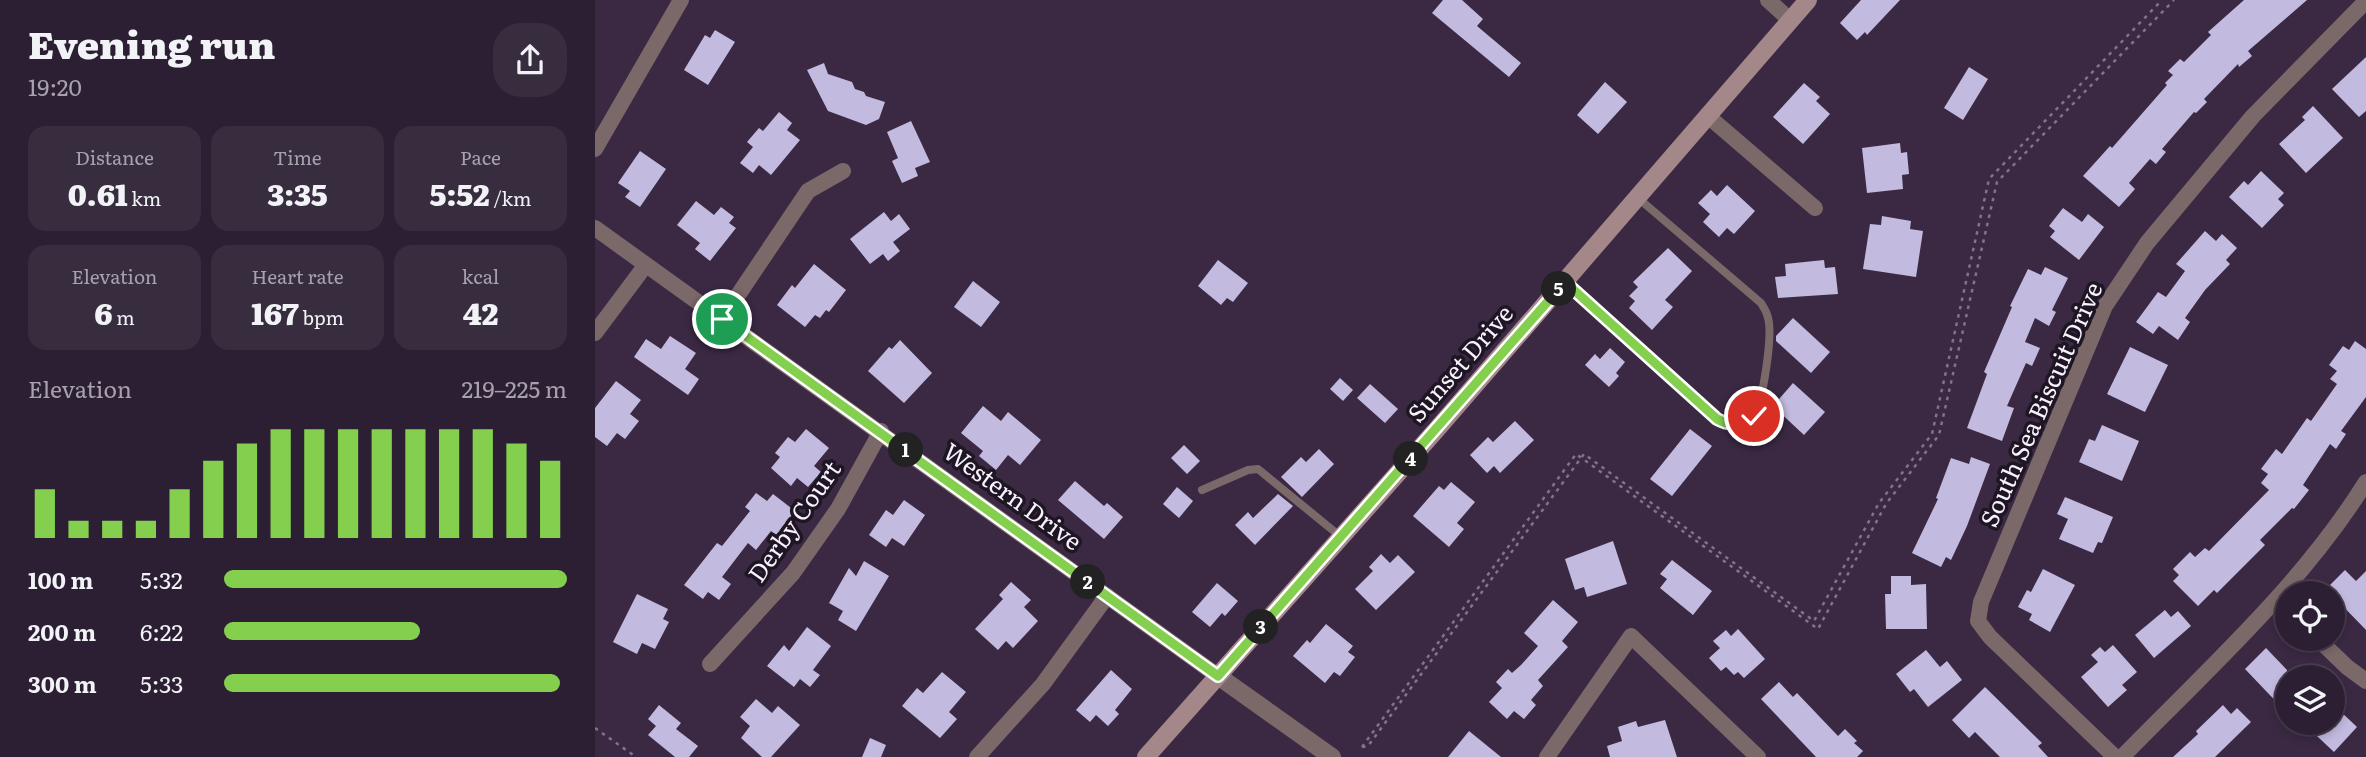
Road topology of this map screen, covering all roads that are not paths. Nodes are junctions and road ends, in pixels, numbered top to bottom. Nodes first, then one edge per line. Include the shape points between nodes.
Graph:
1 (681, 0) edge
2 (1768, 0) edge
3 (1808, 0) edge
4 (2366, 1) edge
5 (1790, 20) junction
6 (1709, 117) junction
7 (595, 149) edge
8 (843, 171) dead end
9 (1639, 198) junction
10 (1815, 208) dead end
11 (595, 228) edge
12 (645, 266) junction
13 (1565, 282) junction
14 (722, 319) junction
15 (595, 333) edge
16 (881, 431) junction
17 (2366, 482) edge
18 (1202, 490) dead end
19 (1341, 537) junction
20 (2298, 581) edge
21 (1107, 596) junction
22 (2275, 610) edge
23 (2330, 651) edge
24 (710, 664) dead end
25 (1218, 676) junction
26 (2366, 681) edge
27 (977, 757) edge
28 (1146, 757) edge
29 (1332, 757) edge
30 (1547, 757) edge
31 (1758, 757) edge
32 (2115, 757) edge
33 (2122, 757) edge

1 - 7 street
2 - 5 street
3 - 5 main road, Sunset Drive
4 - 32 street, South Sea Biscuit Drive via 2253,116 2147,243 2105,306 1981,602 1978,621 1990,637
5 - 6 main road, Sunset Drive
6 - 9 main road, Sunset Drive
6 - 10 street
8 - 14 street via 808,191
9 - 13 main road, Sunset Drive
9 - 13 lane via 1766,310 1770,328 1762,396 1754,416 1740,423 1717,419
11 - 12 street, Western Drive
12 - 14 street, Western Drive
12 - 15 street
13 - 19 main road, Sunset Drive
14 - 16 street, Western Drive
16 - 21 street, Western Drive
16 - 24 street, Derby Court via 838,509 793,573
17 - 20 street
18 - 19 lane via 1258,469
19 - 25 main road, Sunset Drive
21 - 25 street, Western Drive
21 - 27 street via 1043,684
22 - 33 street
23 - 26 street
25 - 28 main road, Sunset Drive
25 - 29 street, Western Drive
30 - 31 street via 1631,636

